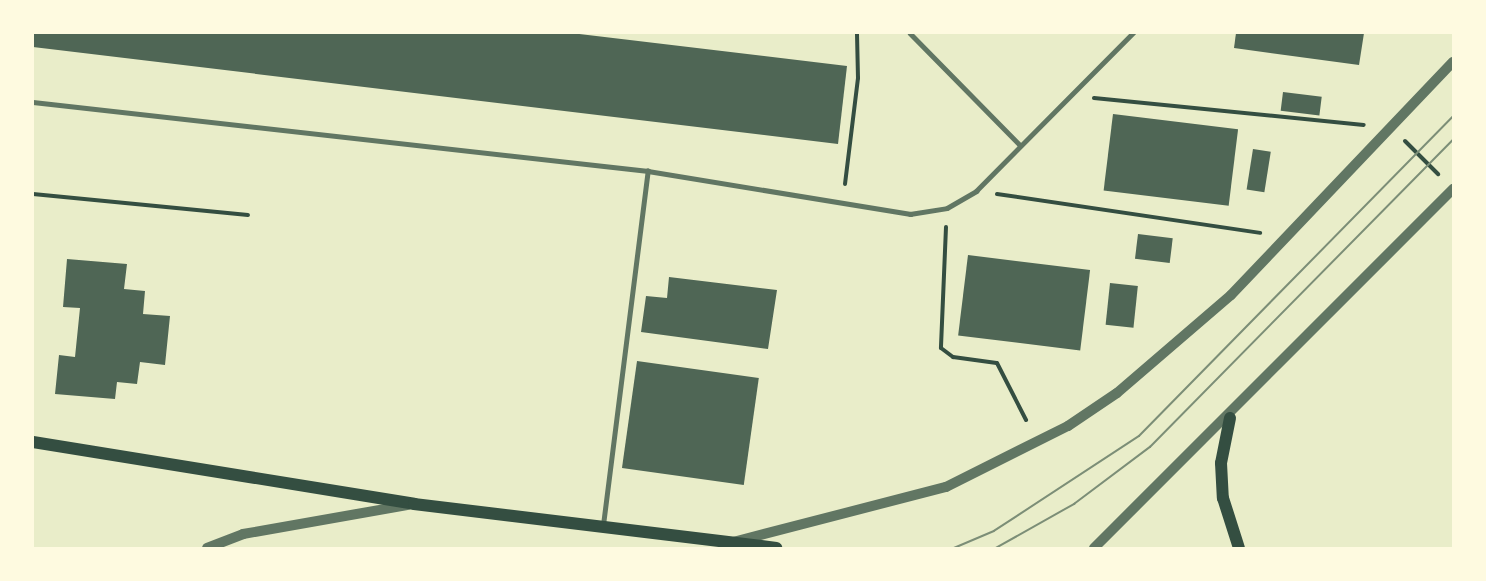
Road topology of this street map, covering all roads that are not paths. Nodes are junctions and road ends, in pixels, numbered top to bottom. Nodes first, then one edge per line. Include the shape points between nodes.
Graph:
1 (910, 33) edge
2 (1133, 33) edge
3 (1453, 62) edge
4 (33, 102) edge
5 (1020, 145) junction
6 (648, 171) junction
7 (1453, 189) edge
8 (1230, 418) junction
9 (33, 442) edge
10 (414, 504) junction
11 (602, 526) junction
12 (728, 543) junction
13 (207, 548) edge
14 (776, 548) edge
15 (1094, 548) edge
16 (1239, 548) edge

1 - 5 lane
2 - 5 lane
3 - 12 street via 1231,295 1117,393 1037,442 946,487
4 - 6 lane
5 - 6 lane via 975,191 947,208 910,214
6 - 11 lane
7 - 8 street
8 - 15 street
8 - 16 main road via 1221,464 1223,498
9 - 10 main road
10 - 11 main road
10 - 13 street via 243,534
11 - 12 main road
12 - 14 main road

